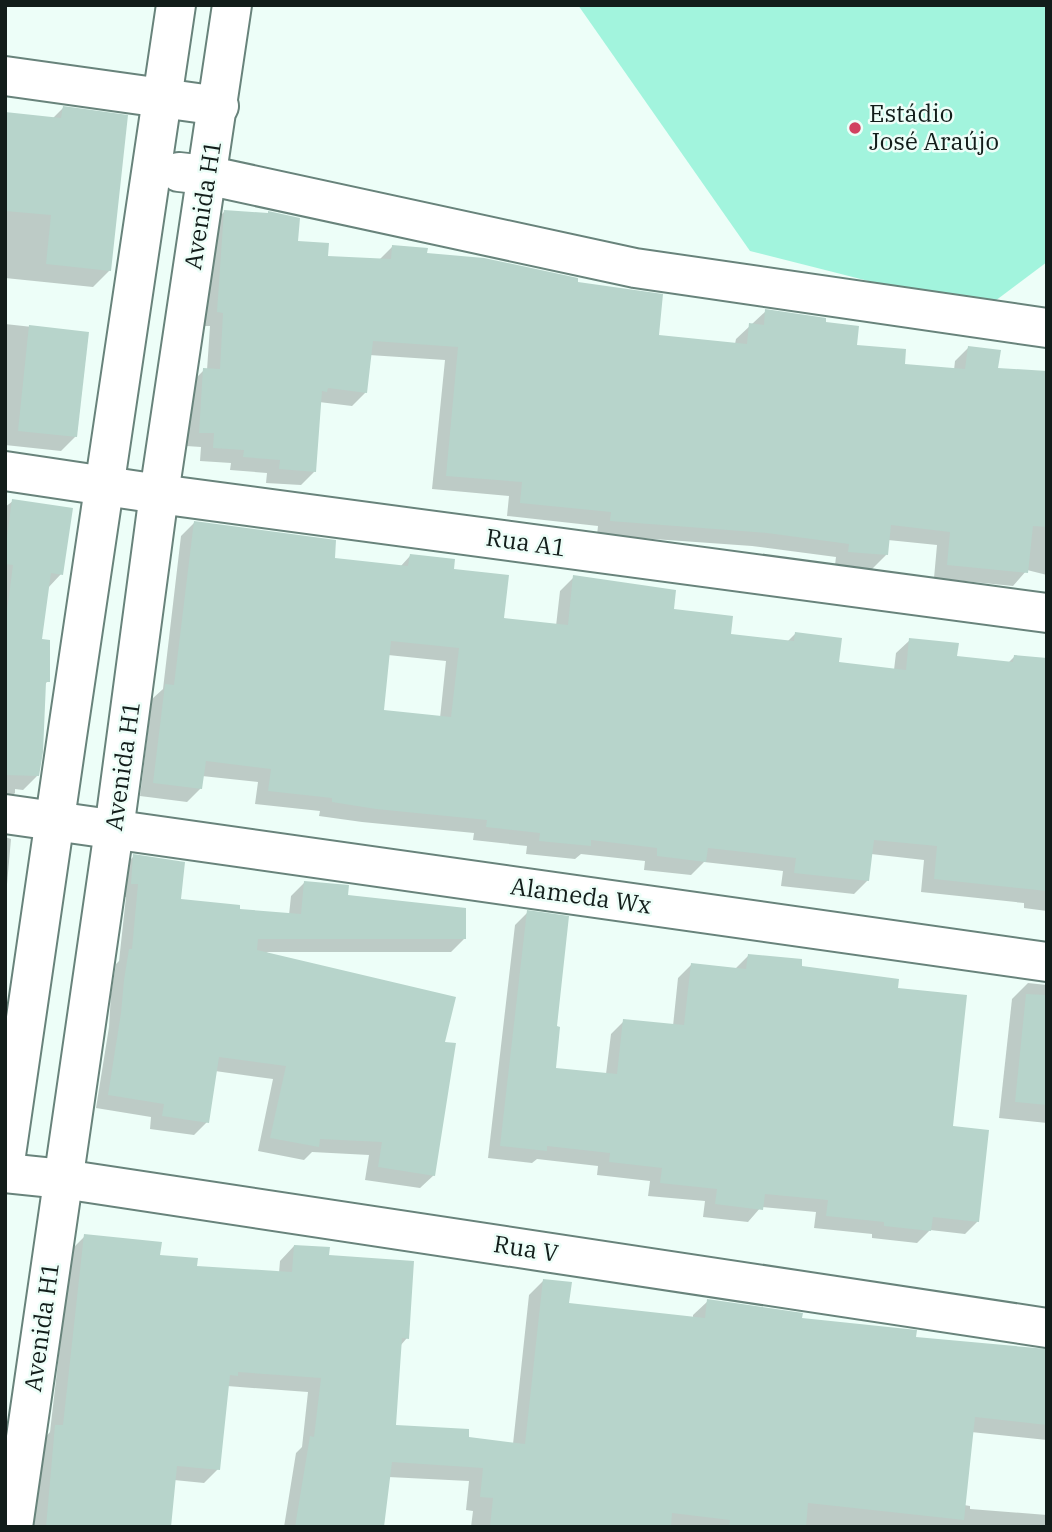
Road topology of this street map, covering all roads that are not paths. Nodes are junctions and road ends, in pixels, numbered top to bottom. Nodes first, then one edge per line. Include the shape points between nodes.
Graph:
1 (176, 5) edge
2 (232, 5) edge
3 (5, 76) edge
4 (162, 97) junction
5 (219, 106) junction
6 (153, 170) junction
7 (206, 175) junction
8 (1047, 328) edge
9 (5, 471) edge
10 (103, 485) junction
11 (159, 494) junction
12 (1047, 613) edge
13 (5, 814) edge
14 (54, 821) junction
15 (114, 830) junction
16 (1047, 962) edge
17 (5, 1163) edge
18 (5, 1173) edge
19 (63, 1179) junction
20 (1047, 1328) edge
21 (13, 1527) edge

1 - 4 street
2 - 5 street, Avenida H1
3 - 4 street
4 - 5 street
4 - 6 street
5 - 7 street, Avenida H1
6 - 7 street
6 - 10 street
7 - 8 street via 635,268
7 - 11 street, Avenida H1
9 - 10 street, Rua A1
10 - 11 street, Rua A1
10 - 14 street
11 - 12 street, Rua A1
11 - 15 street, Avenida H1
13 - 14 street, Alameda Wx
14 - 15 street, Alameda Wx
14 - 17 street
15 - 16 street, Alameda Wx
15 - 19 street, Avenida H1
18 - 19 street, Rua V
19 - 20 street, Rua V
19 - 21 street, Avenida H1

